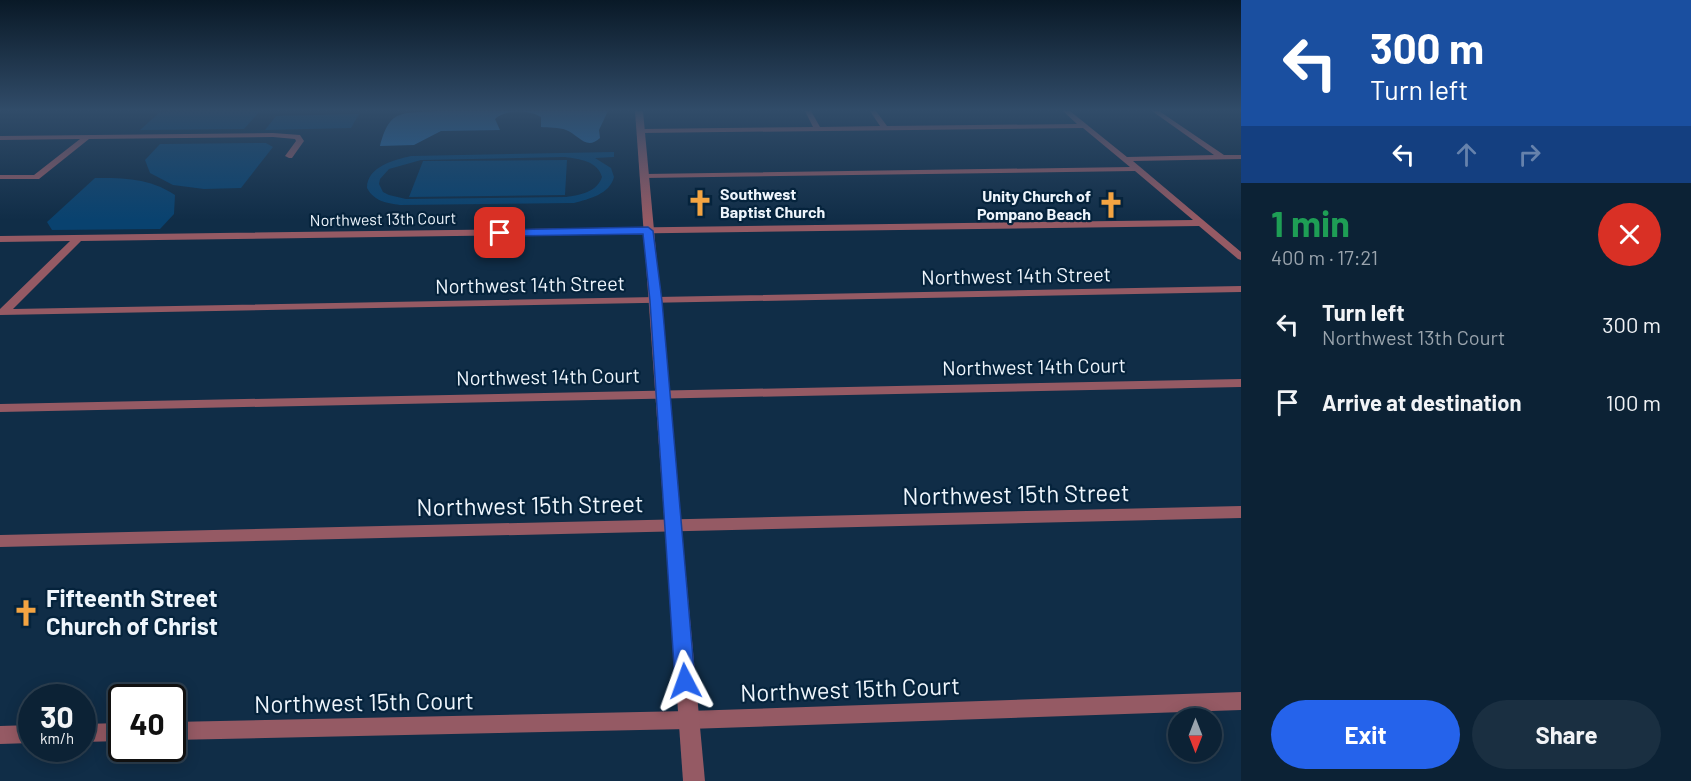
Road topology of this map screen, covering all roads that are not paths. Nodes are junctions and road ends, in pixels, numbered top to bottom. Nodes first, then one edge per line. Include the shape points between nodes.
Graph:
1 (74, 147) edge
2 (295, 147) edge
3 (641, 147) edge
4 (1111, 147) edge
5 (1208, 147) edge
6 (289, 156) dead end
7 (1222, 157) junction
8 (1241, 157) edge
9 (1125, 159) junction
10 (1138, 169) junction
11 (644, 176) junction
12 (0, 177) edge
13 (1199, 223) junction
14 (648, 231) junction
15 (78, 238) junction
16 (0, 239) edge
17 (1241, 257) edge
18 (1241, 290) edge
19 (656, 301) junction
20 (2, 313) edge
21 (1241, 383) edge
22 (662, 394) junction
23 (0, 408) edge
24 (1241, 512) edge
25 (674, 525) junction
26 (0, 541) edge
27 (1241, 701) edge
28 (688, 720) junction
29 (186, 731) edge
30 (18, 734) edge
31 (0, 735) edge
32 (694, 781) edge

1 - 12 street via 36,177
2 - 6 street
3 - 11 street
4 - 9 street
5 - 7 street
7 - 8 street
7 - 9 street
9 - 10 street
10 - 11 street
10 - 13 street
11 - 14 street
13 - 14 street, Northwest 13th Court
13 - 17 street
14 - 15 street, Northwest 13th Court
14 - 19 street
15 - 16 street, Northwest 13th Court
15 - 20 street
18 - 19 street, Northwest 14th Street
19 - 20 street, Northwest 14th Street
19 - 22 street
21 - 22 street, Northwest 14th Court
22 - 23 street, Northwest 14th Court
22 - 25 street
24 - 25 street, Northwest 15th Street
25 - 26 street, Northwest 15th Street
25 - 28 street
27 - 28 street, Northwest 15th Court
28 - 29 street, Northwest 15th Court
28 - 32 street
30 - 31 street

